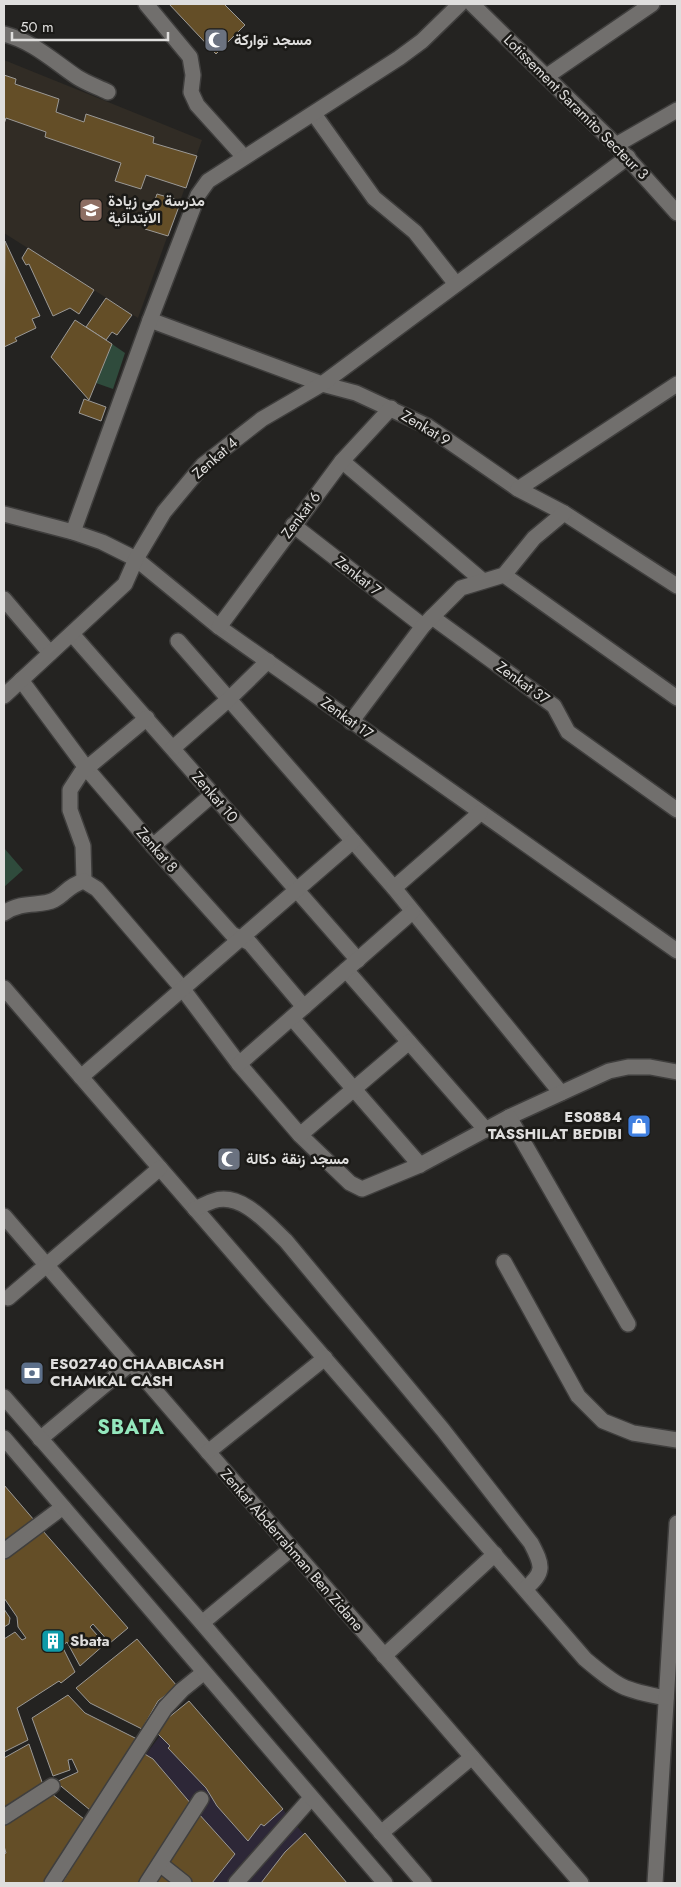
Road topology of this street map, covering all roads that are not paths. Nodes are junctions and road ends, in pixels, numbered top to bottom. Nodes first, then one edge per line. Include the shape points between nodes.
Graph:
1 (146, 4) edge
2 (460, 4) edge
3 (472, 4) edge
4 (652, 4) edge
5 (4, 34) edge
6 (547, 76) junction
7 (108, 92) dead end
8 (677, 110) edge
9 (314, 114) junction
10 (616, 145) junction
11 (244, 157) junction
12 (628, 157) junction
13 (677, 213) edge
14 (456, 284) junction
15 (150, 320) junction
16 (322, 384) junction
17 (677, 384) edge
18 (391, 408) junction
19 (342, 461) junction
20 (518, 489) junction
21 (564, 513) junction
22 (4, 514) edge
23 (292, 525) junction
24 (74, 532) junction
25 (136, 559) junction
26 (504, 574) junction
27 (483, 581) junction
28 (677, 586) edge
29 (4, 599) edge
30 (428, 622) junction
31 (219, 627) junction
32 (72, 634) junction
33 (178, 641) dead end
34 (50, 653) junction
35 (268, 661) junction
36 (21, 680) junction
37 (4, 696) edge
38 (677, 698) edge
39 (230, 699) junction
40 (147, 718) junction
41 (351, 722) junction
42 (173, 748) junction
43 (87, 769) junction
44 (213, 794) junction
45 (677, 810) edge
46 (480, 813) junction
47 (353, 841) junction
48 (153, 846) junction
49 (84, 881) junction
50 (296, 888) junction
51 (394, 888) junction
52 (412, 912) junction
53 (4, 913) edge
54 (240, 939) junction
55 (677, 952) edge
56 (358, 960) junction
57 (346, 970) junction
58 (4, 988) edge
59 (182, 988) junction
60 (304, 1007) junction
61 (292, 1018) junction
62 (409, 1042) junction
63 (239, 1064) junction
64 (677, 1072) edge
65 (81, 1077) junction
66 (355, 1089) junction
67 (561, 1093) junction
68 (509, 1118) junction
69 (486, 1130) junction
70 (300, 1135) junction
71 (420, 1165) junction
72 (160, 1168) junction
73 (195, 1209) junction
74 (4, 1216) edge
75 (504, 1262) dead end
76 (45, 1265) junction
77 (8, 1298) dead end
78 (628, 1324) dead end
79 (325, 1358) junction
80 (131, 1363) junction
81 (4, 1397) edge
82 (4, 1438) edge
83 (40, 1440) junction
84 (677, 1440) edge
85 (208, 1452) junction
86 (63, 1507) junction
87 (677, 1523) edge
88 (291, 1549) junction
89 (4, 1551) edge
90 (495, 1554) junction
91 (525, 1590) junction
92 (202, 1623) junction
93 (384, 1656) junction
94 (203, 1673) junction
95 (666, 1698) junction
96 (472, 1757) junction
97 (52, 1786) dead end
98 (311, 1798) junction
99 (201, 1799) dead end
100 (4, 1817) edge
101 (381, 1833) junction
102 (160, 1864) junction
103 (52, 1883) edge
104 (147, 1883) edge
105 (184, 1883) edge
106 (236, 1883) edge
107 (385, 1883) edge
108 (424, 1883) edge
109 (581, 1883) edge
110 (655, 1883) edge

1 - 11 street via 190,56 191,92 197,105
2 - 9 street via 400,58
3 - 6 street, Lotissement Saramito Secteur 3
4 - 6 street
5 - 7 street via 46,53 78,77
6 - 10 street, Lotissement Saramito Secteur 3
8 - 10 street
9 - 11 street
9 - 14 street via 374,198 415,232
10 - 12 street, Lotissement Saramito Secteur 3
11 - 15 street via 208,181 198,195
12 - 13 street, Lotissement Saramito Secteur 3
12 - 14 street, Zenkat 4
14 - 16 street, Zenkat 4
15 - 16 street, Zenkat 9
15 - 24 street
16 - 18 street, Zenkat 9 via 356,393
16 - 25 street, Zenkat 4 via 262,419 203,466 164,512
17 - 20 street
18 - 19 street, Zenkat 6
18 - 20 street, Zenkat 9 via 427,426
19 - 23 street, Zenkat 6
19 - 27 street
20 - 21 street, Zenkat 9
21 - 26 street via 534,538
21 - 28 street, Zenkat 9
22 - 24 street, Zenkat 17
23 - 30 street, Zenkat 7
23 - 31 street, Zenkat 6
24 - 25 street, Zenkat 17
25 - 31 street, Zenkat 17
25 - 32 street, Zenkat 4 via 125,584
26 - 27 street
26 - 38 street
27 - 30 street via 461,588
29 - 34 street
30 - 41 street
30 - 45 street, Zenkat 37 via 554,706 568,732
31 - 35 street, Zenkat 17
32 - 34 street, Zenkat 4
32 - 40 street, Zenkat 10
33 - 39 street
34 - 36 street, Zenkat 4
35 - 39 street
35 - 41 street, Zenkat 17
36 - 37 street, Zenkat 4
36 - 43 street, Zenkat 8
39 - 42 street
39 - 47 street
40 - 42 street, Zenkat 10
40 - 43 street
41 - 46 street, Zenkat 17
42 - 44 street, Zenkat 10
43 - 48 street, Zenkat 8
43 - 49 street via 74,781 69,798 83,846
44 - 48 street
44 - 50 street, Zenkat 10
46 - 51 street
46 - 55 street, Zenkat 17
47 - 50 street
47 - 51 street
48 - 54 street, Zenkat 8
49 - 53 street via 71,885 53,900 14,906
49 - 59 street via 97,889
50 - 54 street
50 - 56 street, Zenkat 10
51 - 52 street
52 - 56 street
52 - 67 street
54 - 59 street
54 - 60 street, Zenkat 8 via 250,944
56 - 57 street
57 - 60 street
57 - 62 street
58 - 65 street
59 - 63 street
59 - 65 street
60 - 61 street
61 - 63 street
61 - 66 street
62 - 66 street
62 - 69 street
63 - 70 street
64 - 67 street via 628,1067 609,1071
65 - 72 street
66 - 70 street
66 - 71 street
67 - 68 street
68 - 69 street
68 - 78 street
69 - 71 street
70 - 71 street via 350,1183 362,1189
72 - 73 street
72 - 76 street
73 - 79 street
73 - 91 street via 215,1200 228,1200 259,1214 286,1241 443,1430 531,1543 541,1571
74 - 76 street, Zenkat Abderrahman Ben Zidane
75 - 84 street via 578,1396 603,1420 633,1433
76 - 77 street
76 - 80 street, Zenkat Abderrahman Ben Zidane
79 - 85 street
79 - 90 street
80 - 83 street
80 - 85 street, Zenkat Abderrahman Ben Zidane
81 - 83 street
82 - 86 street
83 - 92 street
85 - 88 street, Zenkat Abderrahman Ben Zidane
86 - 89 street
86 - 94 street
87 - 95 street
88 - 92 street
88 - 93 street, Zenkat Abderrahman Ben Zidane
90 - 91 street
90 - 93 street
91 - 95 street via 585,1659 613,1682 628,1690
92 - 101 street
93 - 96 street, Zenkat Abderrahman Ben Zidane
94 - 98 street
94 - 103 street via 165,1708
95 - 110 street
96 - 101 street
96 - 109 street, Zenkat Abderrahman Ben Zidane
97 - 100 street
98 - 106 street
98 - 107 street
99 - 102 street
101 - 108 street
102 - 104 street
102 - 105 street

